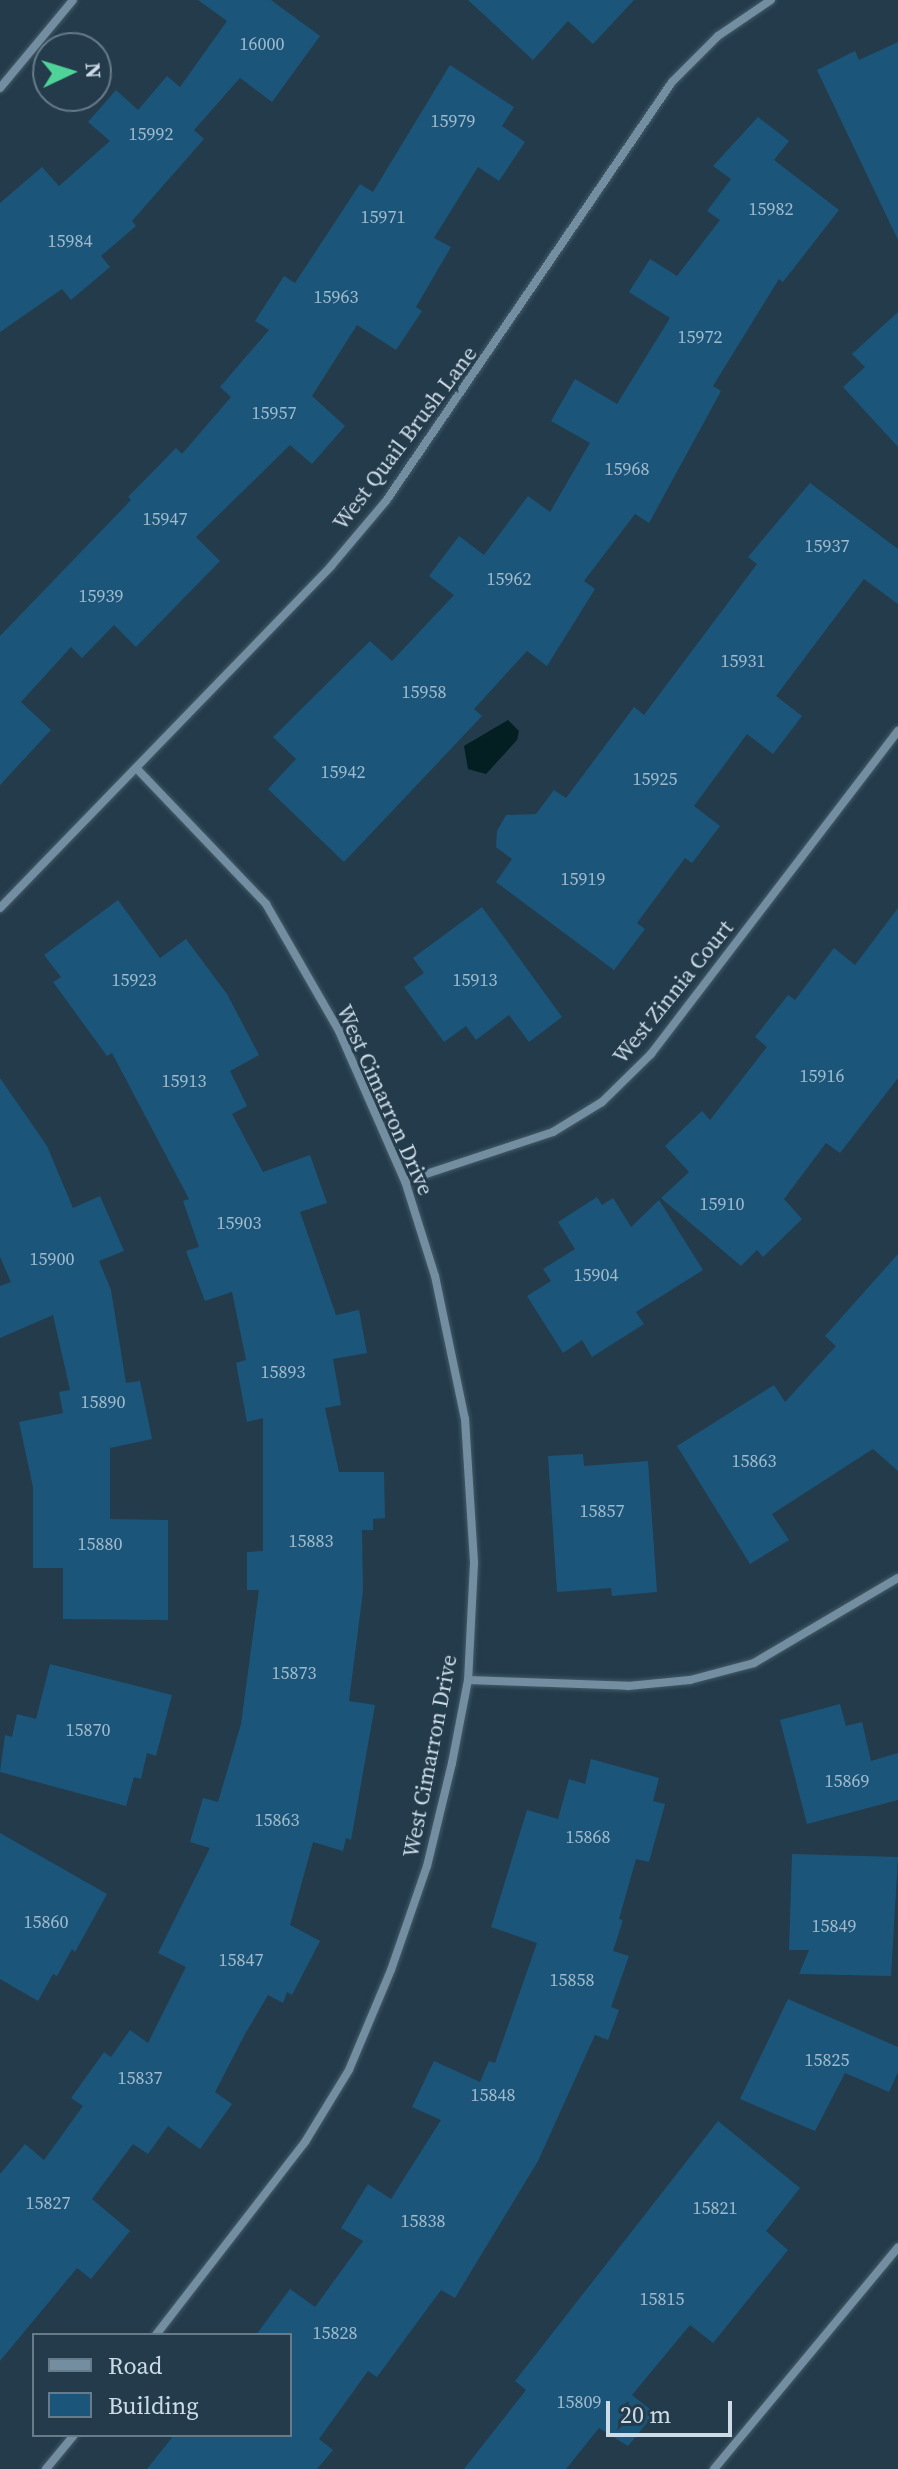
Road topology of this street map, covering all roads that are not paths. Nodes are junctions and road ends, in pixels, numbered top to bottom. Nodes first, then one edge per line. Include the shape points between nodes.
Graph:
1 (73, 0) edge
2 (771, 0) edge
3 (0, 88) edge
4 (898, 731) edge
5 (137, 769) junction
6 (0, 908) edge
7 (405, 1181) junction
8 (898, 1578) edge
9 (468, 1680) junction
10 (898, 2247) edge
11 (158, 2333) edge
12 (72, 2437) edge
13 (46, 2469) edge
14 (714, 2469) edge

1 - 3 street
2 - 5 street, West Quail Brush Lane via 718,36 672,82 386,501
4 - 7 street, West Zinnia Court via 651,1054 602,1102 553,1132
5 - 6 street, West Quail Brush Lane
5 - 7 street, West Cimarron Drive via 266,904 339,1031
7 - 9 street, West Cimarron Drive via 435,1276 465,1419 474,1563
8 - 9 street via 754,1663 690,1680 628,1686
9 - 11 street, West Cimarron Drive via 427,1866 349,2070 305,2142
10 - 14 street
12 - 13 street

